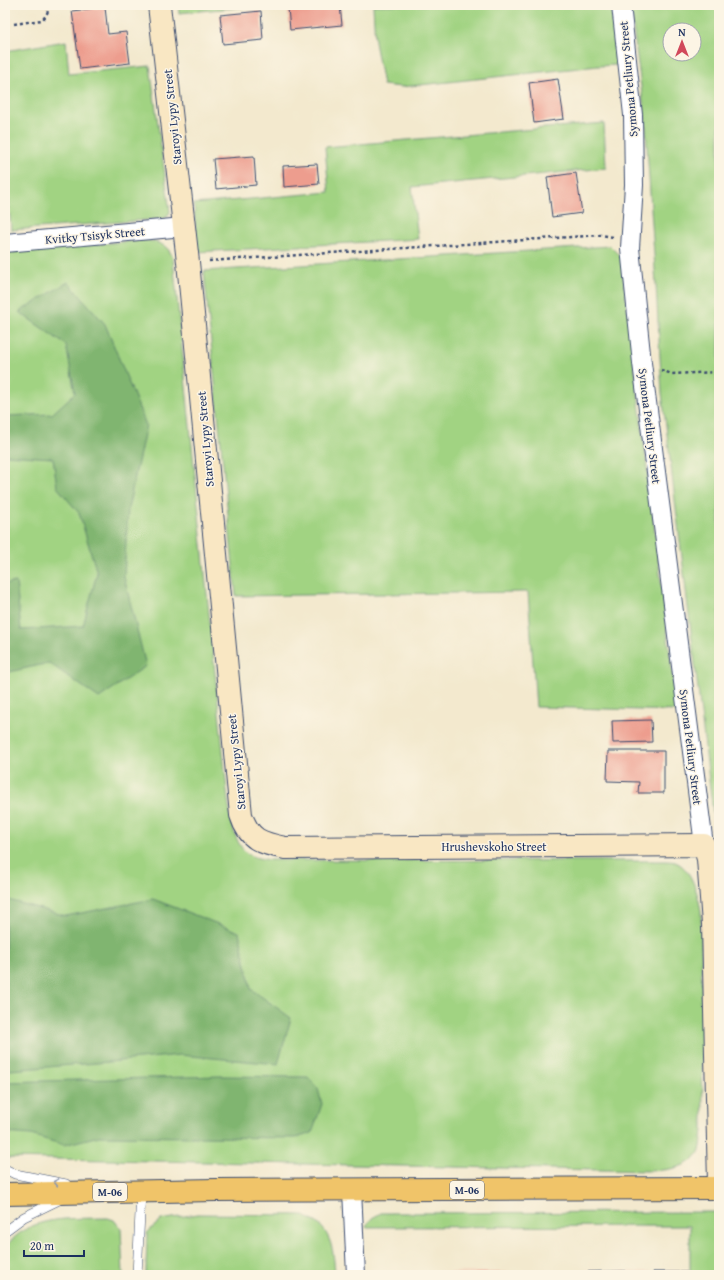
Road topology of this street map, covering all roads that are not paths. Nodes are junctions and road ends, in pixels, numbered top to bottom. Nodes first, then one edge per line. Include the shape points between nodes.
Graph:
1 (159, 5) edge
2 (620, 5) edge
3 (184, 227) junction
4 (5, 243) edge
5 (704, 845) junction
6 (285, 848) joint
7 (716, 924) edge
8 (5, 1170) edge
9 (719, 1184) edge
10 (719, 1188) edge
11 (352, 1190) junction
12 (108, 1192) junction
13 (141, 1192) junction
14 (75, 1193) junction
15 (5, 1194) edge
16 (5, 1231) edge
17 (137, 1275) edge
18 (356, 1275) edge

1 - 3 street, Staroyi Lypy Street
2 - 5 street, Symona Petliury Street via 633,115 634,185 630,248 642,363
3 - 4 street, Kvitky Tsisyk Street
3 - 6 street, Staroyi Lypy Street via 241,815 252,836 264,843
5 - 6 street, Hrushevskoho Street
5 - 7 street
7 - 9 street
12 -> 8 lane
10 - 11 highway, М-06
11 - 13 highway, М-06
11 - 18 street
12 - 13 highway, М-06
12 - 14 highway, М-06
13 - 17 lane
14 - 15 highway, М-06
14 - 16 lane via 24,1217

